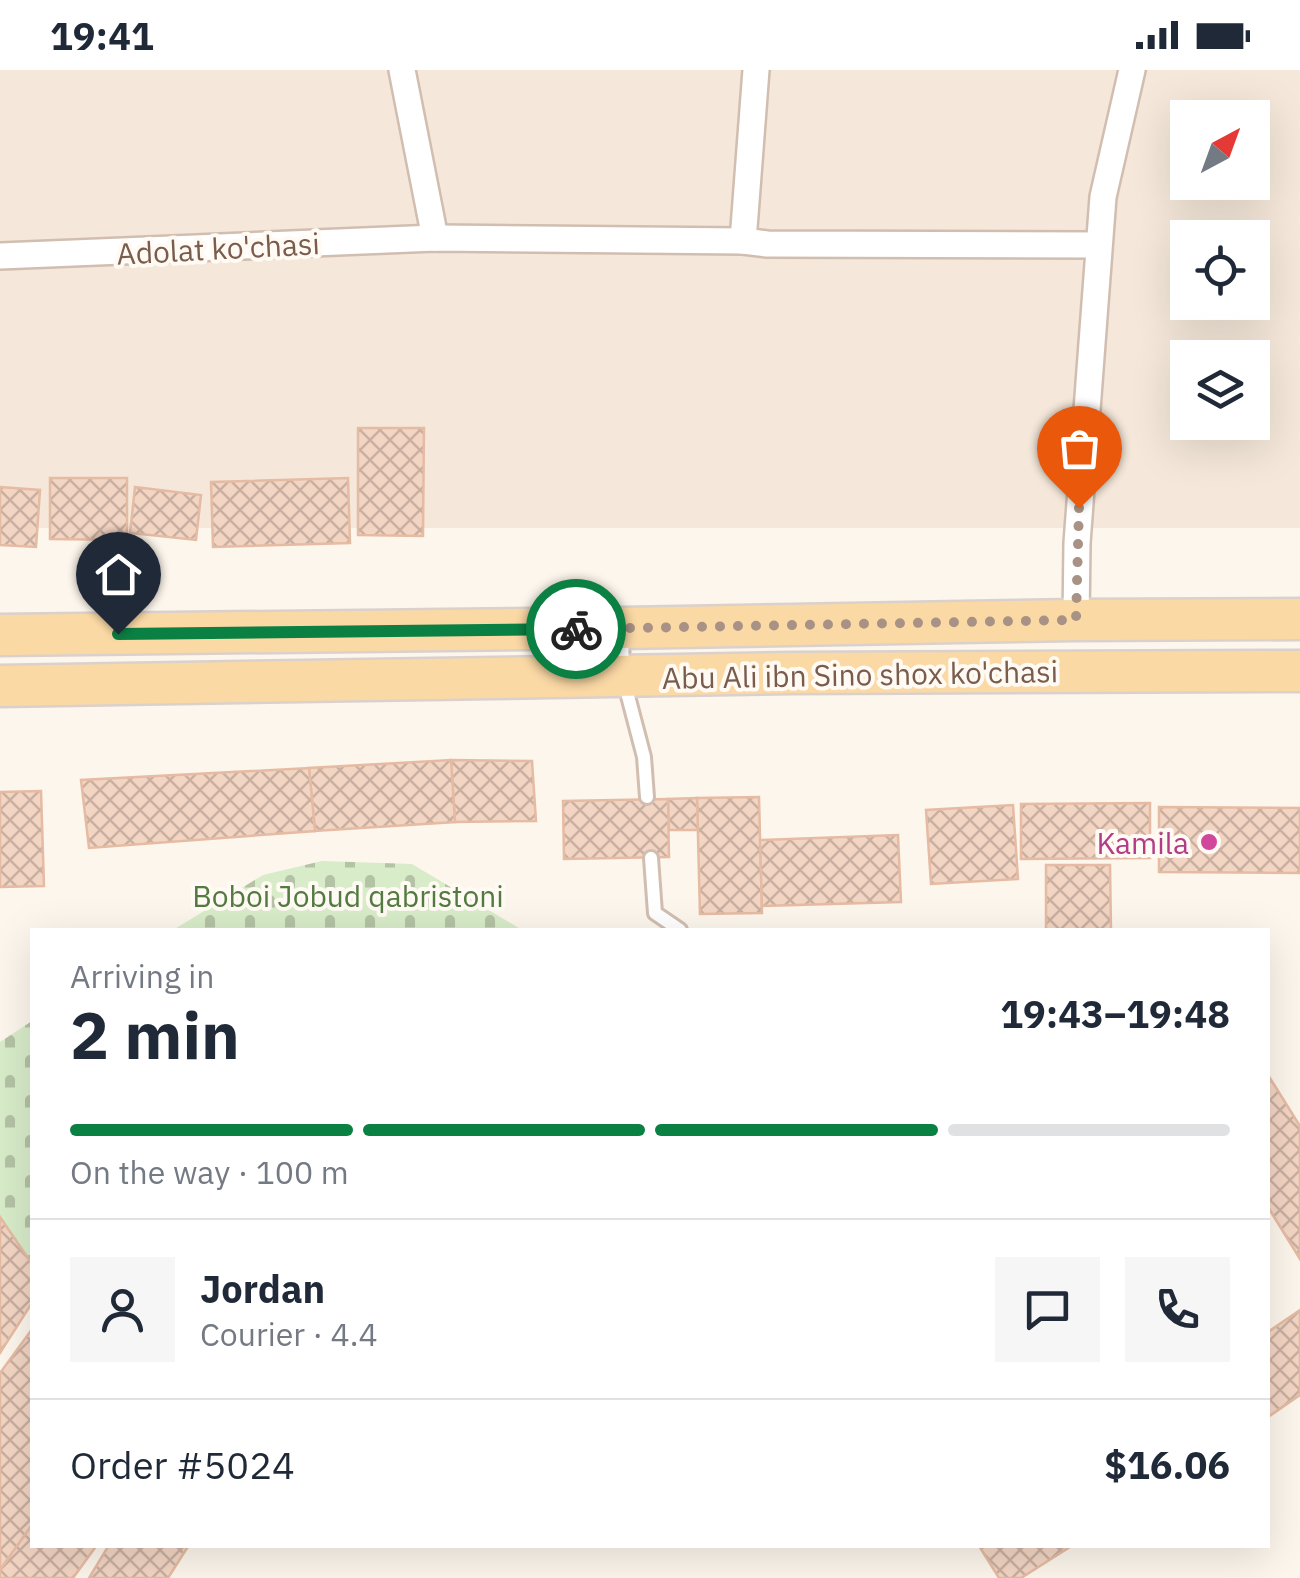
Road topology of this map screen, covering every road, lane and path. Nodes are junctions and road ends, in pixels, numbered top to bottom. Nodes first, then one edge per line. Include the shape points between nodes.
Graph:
1 (402, 70) edge
2 (756, 70) edge
3 (1132, 70) edge
4 (435, 238) junction
5 (744, 242) junction
6 (1098, 245) junction
7 (0, 256) edge
8 (1300, 619) edge
9 (1076, 620) junction
10 (622, 628) junction
11 (0, 636) edge
12 (1300, 670) edge
13 (623, 676) junction
14 (0, 686) edge
15 (647, 797) dead end
16 (651, 858) dead end
17 (677, 928) edge

1 - 4 street
2 - 5 street
3 - 6 street
4 - 5 street, Adolat ko'chasi
4 - 7 street, Adolat ko'chasi
5 - 6 street, Adolat ko'chasi
6 - 9 street
8 - 9 main road, Abu Ali ibn Sino shox ko'chasi
9 - 10 main road, Abu Ali ibn Sino shox ko'chasi
10 - 11 main road, Abu Ali ibn Sino shox ko'chasi
10 - 13 lane
12 - 13 main road, Abu Ali ibn Sino shox ko'chasi
13 - 14 main road, Abu Ali ibn Sino shox ko'chasi
13 - 15 lane via 644,756
16 - 17 lane via 655,913

